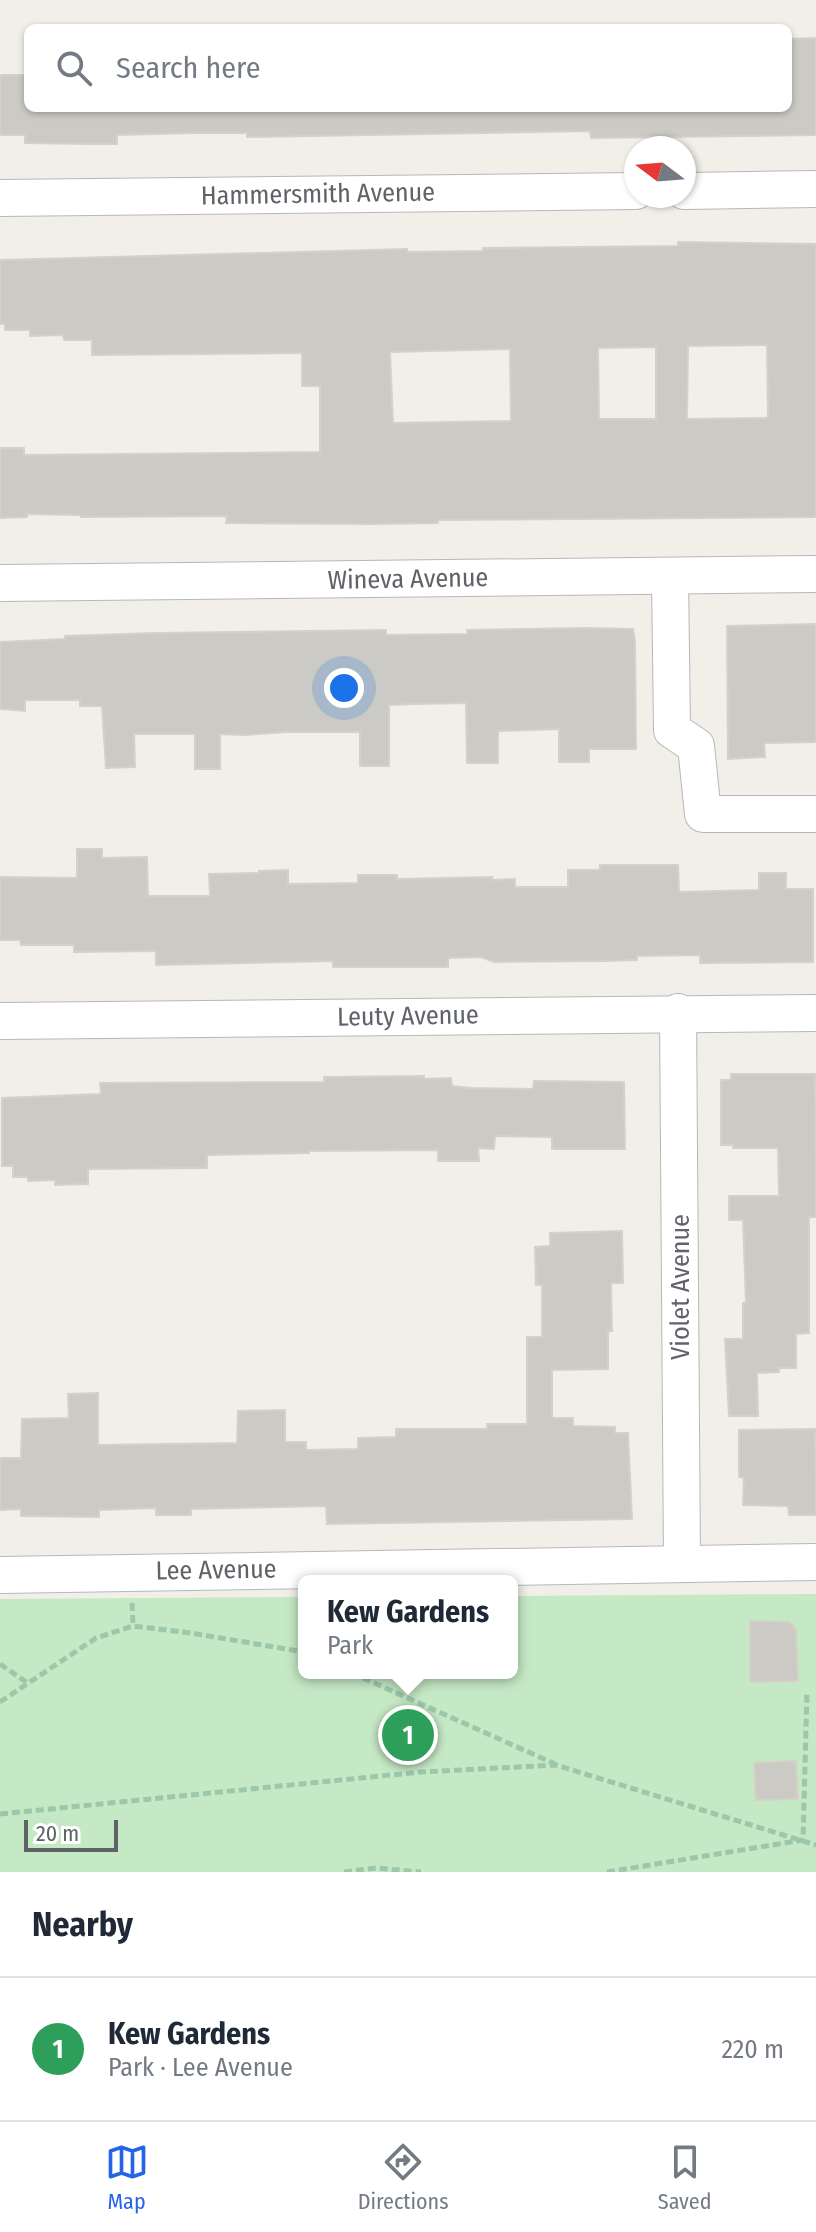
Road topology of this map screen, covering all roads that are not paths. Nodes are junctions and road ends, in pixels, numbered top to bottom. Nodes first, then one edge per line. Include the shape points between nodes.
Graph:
1 (816, 189) edge
2 (624, 191) edge
3 (696, 191) edge
4 (0, 198) edge
5 (816, 574) edge
6 (670, 576) junction
7 (0, 583) edge
8 (816, 814) edge
9 (678, 1012) junction
10 (816, 1013) edge
11 (0, 1021) edge
12 (816, 1562) edge
13 (682, 1563) junction
14 (0, 1575) edge

1 - 3 street
2 - 4 street, Hammersmith Avenue
5 - 6 street, Wineva Avenue
6 - 7 street, Wineva Avenue
6 - 8 street via 672,730 696,746 703,814
9 - 10 street, Leuty Avenue
9 - 11 street, Leuty Avenue
9 - 13 street, Violet Avenue
12 - 13 street, Lee Avenue
13 - 14 street, Lee Avenue

